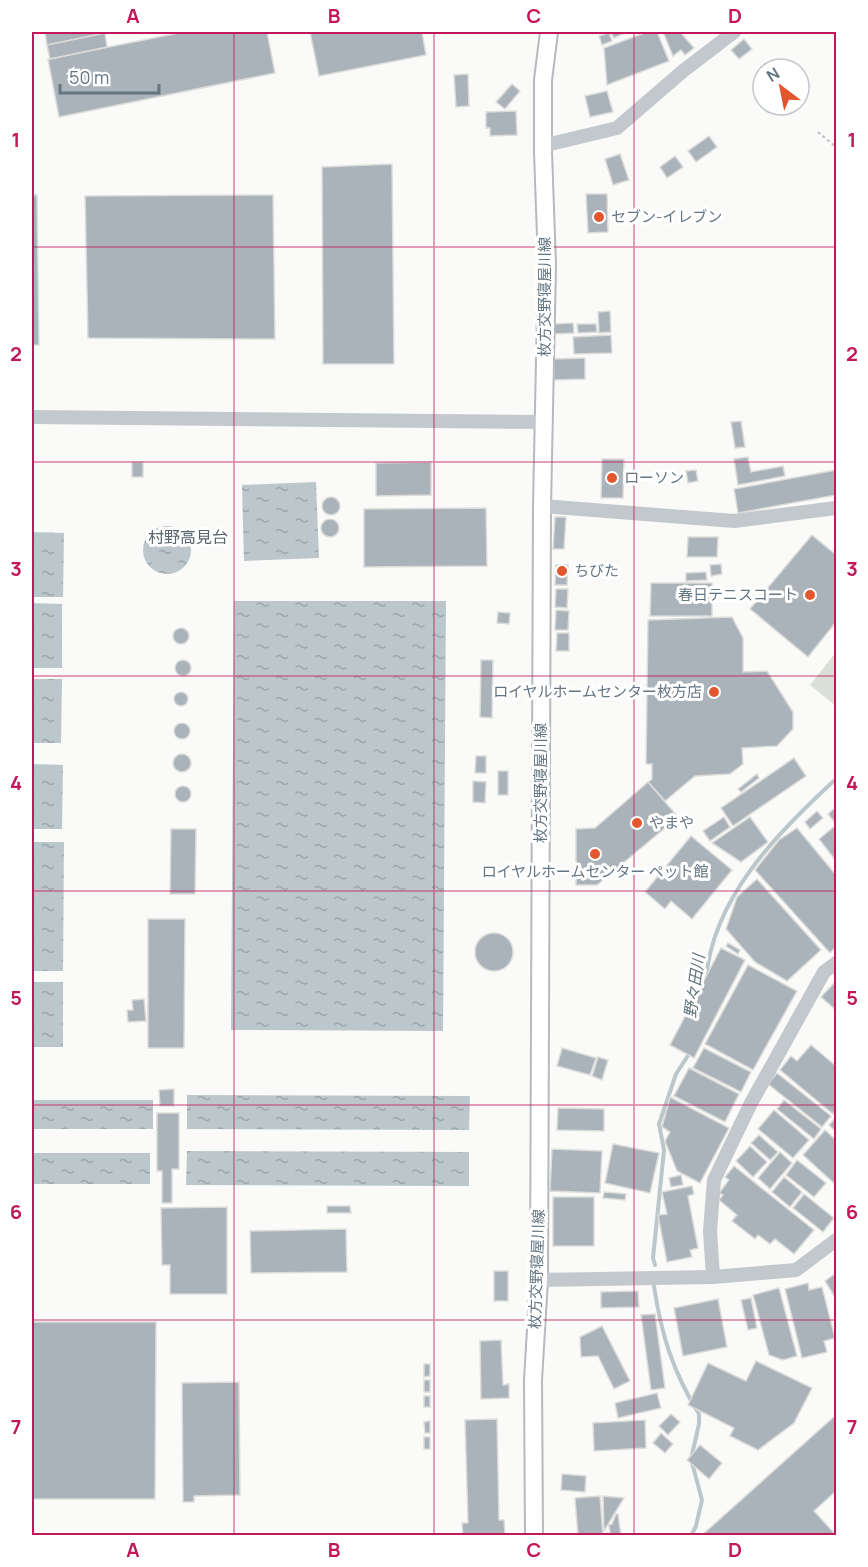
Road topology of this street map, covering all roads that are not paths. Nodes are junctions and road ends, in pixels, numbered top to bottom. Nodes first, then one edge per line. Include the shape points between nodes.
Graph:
1 (549, 32) edge
2 (734, 32) edge
3 (542, 146) junction
4 (32, 417) edge
5 (545, 422) junction
6 (542, 506) junction
7 (837, 508) edge
8 (837, 963) edge
9 (837, 1240) edge
10 (713, 1277) junction
11 (539, 1281) junction
12 (534, 1536) edge

1 - 3 main road, 枚方交野寝屋川線 via 543,80
2 - 3 street via 617,128
3 - 5 main road, 枚方交野寝屋川線 via 547,264
4 - 5 street
5 - 6 main road, 枚方交野寝屋川線
6 - 7 street via 734,521
6 - 11 main road, 枚方交野寝屋川線
8 - 10 street via 824,972 714,1180 710,1231
9 - 10 street via 796,1270
10 - 11 street
11 - 12 main road, 枚方交野寝屋川線 via 533,1380

